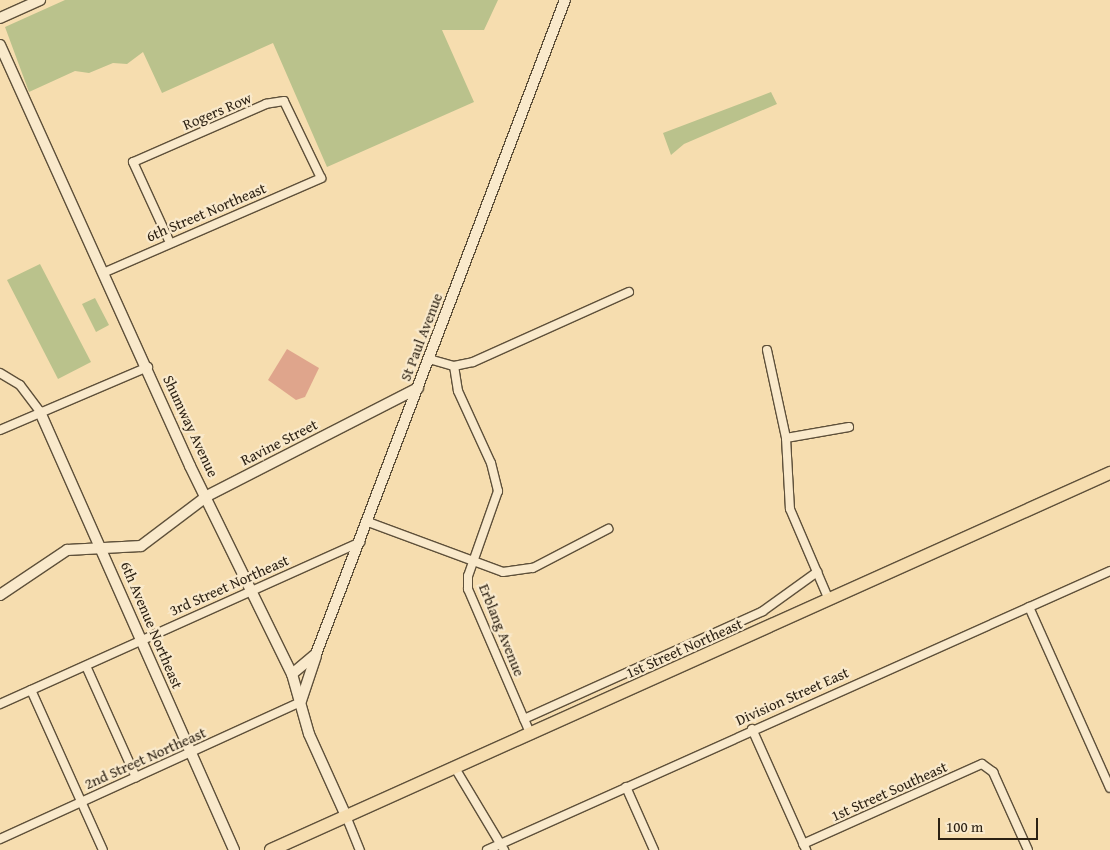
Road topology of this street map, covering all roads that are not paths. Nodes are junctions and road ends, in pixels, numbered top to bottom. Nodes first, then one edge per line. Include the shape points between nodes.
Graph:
1 (40, 0) edge
2 (565, 0) edge
3 (0, 18) edge
4 (0, 45) edge
5 (321, 178) joint
6 (170, 243) junction
7 (103, 273) junction
8 (629, 292) dead end
9 (767, 350) dead end
10 (429, 359) junction
11 (454, 366) junction
12 (148, 367) junction
13 (0, 373) edge
14 (418, 388) junction
15 (40, 412) junction
16 (849, 427) dead end
17 (0, 430) edge
18 (786, 438) junction
19 (1110, 473) edge
20 (207, 496) junction
21 (368, 522) junction
22 (608, 529) dead end
23 (360, 542) junction
24 (103, 548) junction
25 (473, 564) junction
26 (1110, 571) edge
27 (817, 572) junction
28 (253, 589) junction
29 (0, 595) edge
30 (829, 600) junction
31 (1029, 608) junction
32 (141, 639) junction
33 (316, 654) junction
34 (86, 666) junction
35 (292, 674) junction
36 (30, 690) junction
37 (300, 702) junction
38 (0, 704) edge
39 (524, 719) junction
40 (752, 729) junction
41 (531, 735) junction
42 (191, 753) junction
43 (454, 768) junction
44 (136, 777) junction
45 (626, 787) junction
46 (1110, 788) edge
47 (82, 802) junction
48 (346, 816) junction
49 (0, 839) edge
50 (503, 847) edge
51 (804, 847) edge
52 (103, 850) edge
53 (234, 850) edge
54 (271, 850) edge
55 (360, 850) edge
56 (487, 850) edge
57 (654, 850) edge
58 (1028, 850) edge

1 - 3 street
2 - 10 street, St Paul Avenue
4 - 7 street, Shumway Avenue
5 - 6 street, 6th Street Northeast
5 - 6 street, Rogers Row via 284,101 266,104 133,162
6 - 7 street, 6th Street Northeast
7 - 12 street, Shumway Avenue
8 - 11 street via 472,362
9 - 18 street
10 - 11 street
10 - 14 street, St Paul Avenue
11 - 25 street, Erblang Avenue via 458,391 491,463 498,491
12 - 15 street
12 - 20 street, Shumway Avenue
13 - 15 street via 20,385
14 - 20 street, Ravine Street
14 - 21 street, St Paul Avenue
15 - 17 street
15 - 24 street, 6th Avenue Northeast
16 - 18 street
18 - 27 street via 790,509
19 - 30 main road, 1st Street Northeast
20 - 24 street, Ravine Street via 141,546
20 - 28 street, Shumway Avenue
21 - 23 street, St Paul Avenue
21 - 25 street
22 - 25 street via 533,568 503,572
23 - 28 street, 3rd Street Northeast
23 - 33 street, St Paul Avenue
24 - 29 street, Ravine Street via 67,550
24 - 32 street, 6th Avenue Northeast
25 - 39 street, Erblang Avenue via 468,576 469,595
26 - 31 street, Division Street East
27 - 30 street
27 - 39 street via 794,584 763,611
28 - 32 street, 3rd Street Northeast
28 - 35 street, Shumway Avenue
30 - 41 main road, 1st Street Northeast
31 - 40 street, Division Street East
31 - 46 street
32 - 34 street, 3rd Street Northeast
32 - 42 street, 6th Avenue Northeast
33 - 35 street, St Paul Avenue
33 - 37 street
34 - 36 street, 3rd Street Northeast
34 - 44 street
35 - 37 street, Shumway Avenue
36 - 38 street, 3rd Street Northeast
36 - 47 street
37 - 42 street, 2nd Street Northeast
37 - 48 street, Shumway Avenue
39 - 41 street, Erblang Avenue
40 - 45 street, Division Street East
40 - 51 street
41 - 43 main road, 1st Street Northeast
42 - 44 street, 2nd Street Northeast
42 - 53 street, 6th Avenue Northeast
43 - 48 main road, 1st Street Northeast
43 - 50 street
44 - 47 street, 2nd Street Northeast
45 - 50 street, Division Street East
45 - 57 street
47 - 49 street, 2nd Street Northeast
47 - 52 street
48 - 54 main road, 1st Street Northeast
48 - 55 street, Shumway Avenue
50 - 56 street, Division Street East
51 - 58 street, 1st Street Southeast via 986,765

